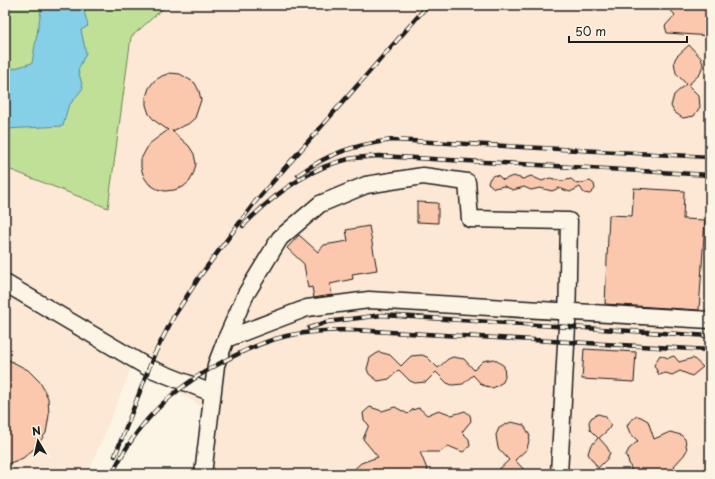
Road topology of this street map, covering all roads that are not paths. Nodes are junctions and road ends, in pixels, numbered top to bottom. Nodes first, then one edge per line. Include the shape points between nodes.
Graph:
1 (5, 283) edge
2 (567, 312) junction
3 (710, 320) edge
4 (226, 339) junction
5 (212, 393) junction
6 (203, 474) edge
7 (559, 474) edge

1 - 5 lane via 149,368
2 - 3 lane
2 - 4 lane via 369,300 307,308
2 - 4 lane via 569,221 470,219 467,182 423,176 366,185 320,204 280,238 246,294
2 - 7 lane
4 - 5 lane via 216,365
5 - 6 lane

